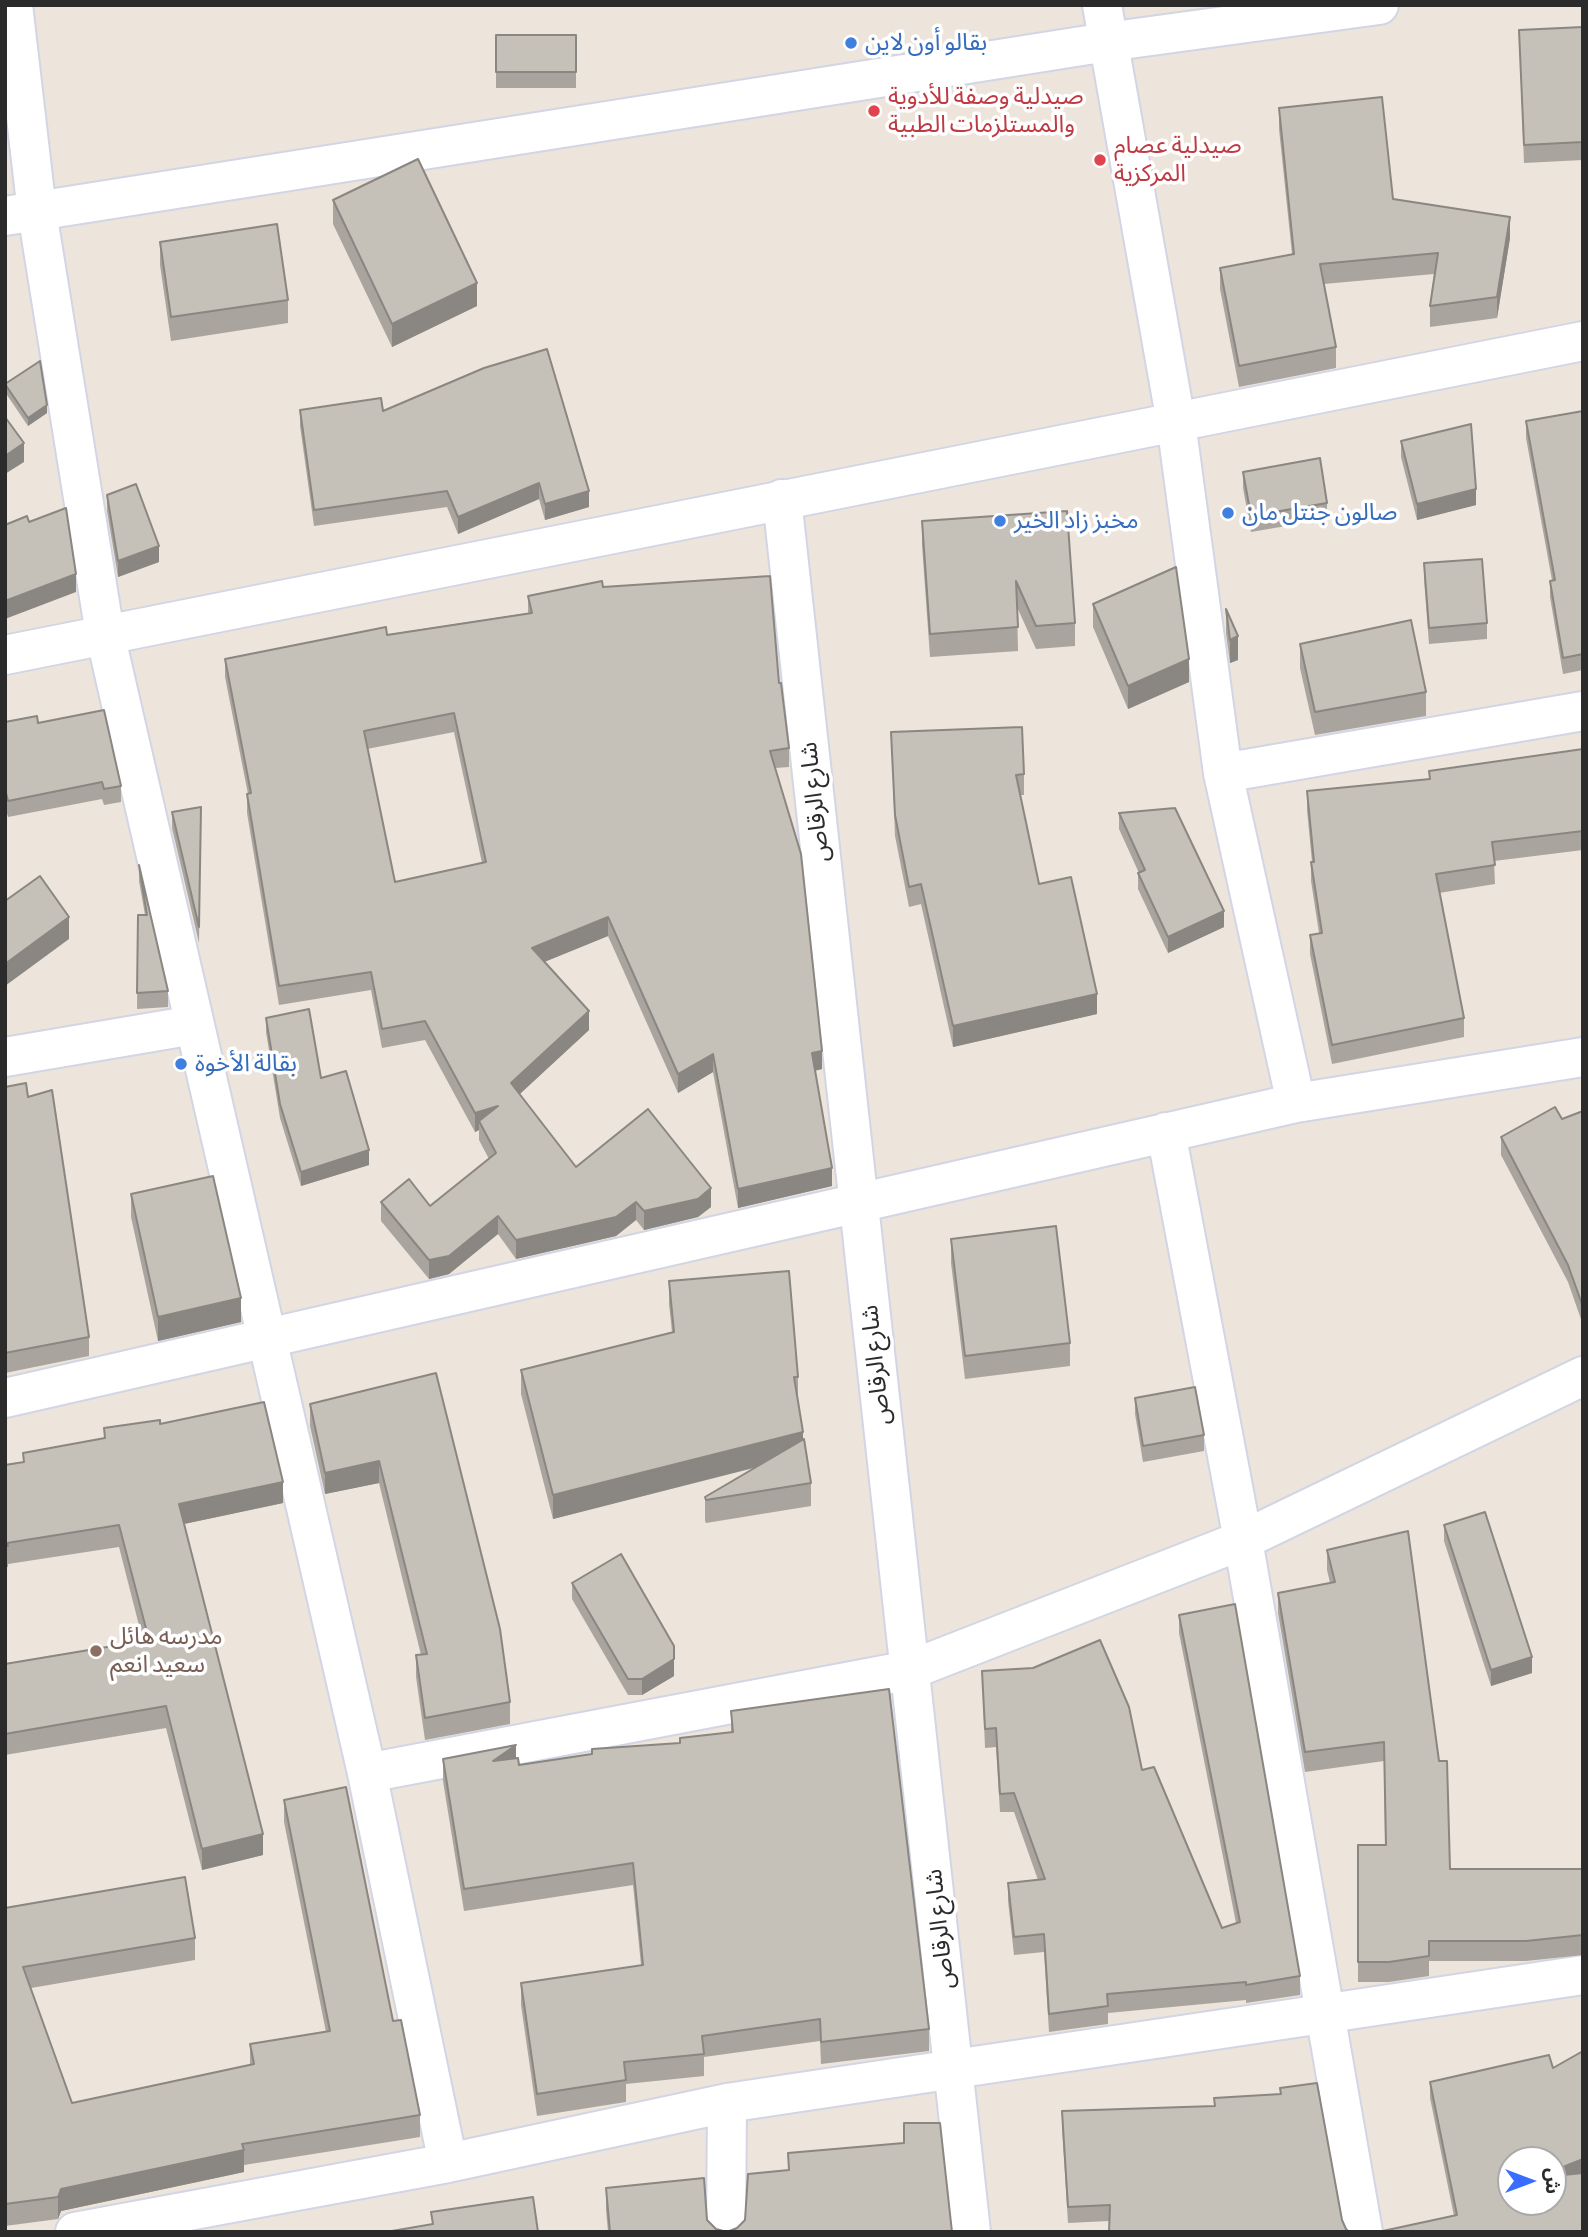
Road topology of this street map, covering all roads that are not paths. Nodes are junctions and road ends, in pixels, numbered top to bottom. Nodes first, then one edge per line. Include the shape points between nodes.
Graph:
1 (13, 5) edge
2 (1102, 5) edge
3 (1379, 5) edge
4 (1107, 42) junction
5 (21, 214) edge
6 (1583, 341) edge
7 (1176, 422) junction
8 (782, 499) junction
9 (105, 634) junction
10 (5, 654) edge
11 (1583, 712) edge
12 (1223, 774) junction
13 (194, 1025) junction
14 (5, 1057) edge
15 (1583, 1057) edge
16 (1296, 1103) junction
17 (1166, 1132) junction
18 (857, 1201) junction
19 (269, 1340) junction
20 (1583, 1376) edge
21 (5, 1398) edge
22 (1243, 1540) junction
23 (910, 1670) junction
24 (367, 1773) junction
25 (1583, 1975) edge
26 (1323, 2014) junction
27 (955, 2069) junction
28 (727, 2103) junction
29 (448, 2163) junction
30 (237, 2217) edge
31 (75, 2232) edge
32 (726, 2232) edge
33 (971, 2232) edge
34 (1363, 2232) edge

1 - 5 street
2 - 4 street
3 - 4 street
4 - 5 street
4 - 7 street
5 - 9 street
6 - 7 street
7 - 8 street
7 - 12 street
8 - 9 street
8 - 18 street, شارع الرقاص
9 - 10 street
9 - 13 street
11 - 12 street
12 - 16 street
13 - 14 street
13 - 19 street
15 - 16 street
16 - 17 street
17 - 18 street
17 - 22 street
18 - 19 street
18 - 23 street, شارع الرقاص
19 - 21 street
19 - 24 street
20 - 22 street
22 - 23 street
22 - 26 street
23 - 24 street
23 - 27 street, شارع الرقاص
24 - 29 street
25 - 26 street
26 - 27 street
26 - 34 street
27 - 28 street
27 - 33 street, شارع الرقاص
28 - 29 street
28 - 32 street
29 - 30 street
30 - 31 street

